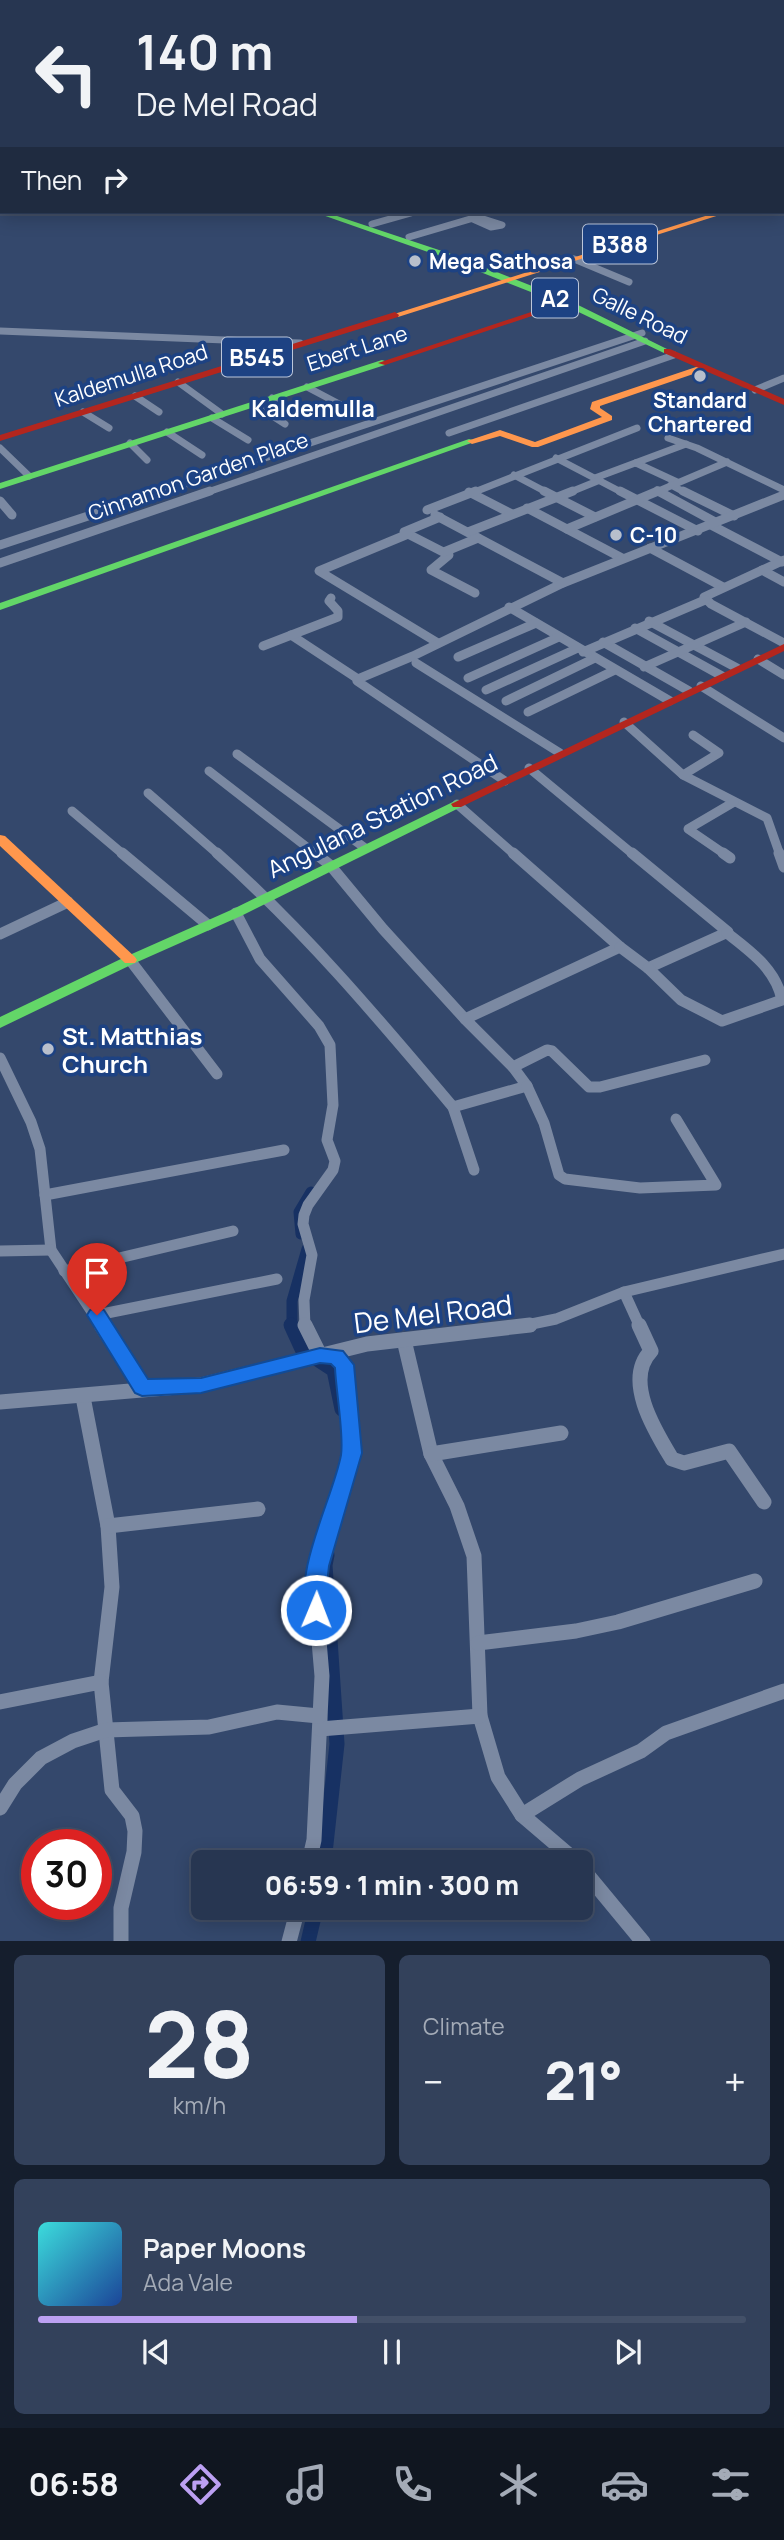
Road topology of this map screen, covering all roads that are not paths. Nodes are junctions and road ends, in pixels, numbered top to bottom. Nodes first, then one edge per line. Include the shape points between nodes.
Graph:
1 (324, 214) edge
2 (342, 214) edge
3 (406, 214) edge
4 (719, 214) edge
5 (473, 219) dead end
6 (372, 224) junction
7 (409, 237) junction
8 (574, 259) junction
9 (512, 278) junction
10 (629, 282) dead end
11 (567, 303) junction
12 (0, 331) edge
13 (641, 337) junction
14 (300, 343) junction
15 (674, 355) junction
16 (702, 368) junction
17 (784, 378) edge
18 (178, 382) junction
19 (307, 387) junction
20 (760, 388) junction
21 (784, 394) edge
22 (135, 396) junction
23 (272, 398) junction
24 (784, 402) edge
25 (254, 404) junction
26 (343, 406) dead end
27 (83, 412) junction
28 (159, 412) dead end
29 (300, 415) dead end
30 (217, 416) junction
31 (285, 424) dead end
32 (109, 428) dead end
33 (637, 428) dead end
34 (167, 432) junction
35 (449, 433) dead end
36 (0, 438) edge
37 (668, 438) dead end
38 (248, 440) dead end
39 (130, 443) junction
40 (687, 444) junction
41 (0, 448) edge
42 (202, 455) dead end
43 (556, 458) junction
44 (147, 460) dead end
45 (727, 462) junction
46 (636, 463) junction
47 (514, 475) junction
48 (29, 476) junction
49 (597, 479) junction
50 (674, 484) junction
51 (0, 486) edge
52 (657, 491) junction
53 (469, 492) junction
54 (784, 493) edge
55 (556, 496) junction
56 (637, 499) junction
57 (0, 501) edge
58 (527, 508) junction
59 (512, 514) junction
60 (12, 515) dead end
61 (734, 516) junction
62 (440, 517) junction
63 (595, 517) junction
64 (714, 524) junction
65 (567, 529) junction
66 (698, 531) junction
67 (468, 532) junction
68 (408, 534) junction
69 (478, 538) junction
70 (0, 545) edge
71 (650, 548) junction
72 (444, 552) junction
73 (622, 558) junction
74 (783, 561) edge
75 (0, 563) edge
76 (762, 570) junction
77 (784, 582) edge
78 (563, 583) junction
79 (723, 587) junction
80 (475, 593) dead end
81 (331, 598) dead end
82 (705, 600) junction
83 (0, 607) edge
84 (509, 607) junction
85 (649, 621) junction
86 (746, 622) junction
87 (536, 623) junction
88 (635, 628) junction
89 (290, 635) junction
90 (559, 637) junction
91 (603, 642) junction
92 (438, 643) junction
93 (693, 644) junction
94 (784, 645) edge
95 (263, 646) dead end
96 (581, 650) junction
97 (678, 651) junction
98 (458, 657) dead end
99 (595, 659) junction
100 (758, 659) junction
101 (416, 663) dead end
102 (644, 667) junction
103 (737, 668) junction
104 (615, 670) junction
105 (784, 675) edge
106 (722, 676) junction
107 (468, 678) dead end
108 (358, 679) junction
109 (695, 689) junction
110 (486, 691) dead end
111 (506, 701) dead end
112 (670, 701) junction
113 (528, 712) dead end
114 (624, 722) junction
115 (693, 735) dead end
116 (784, 738) edge
117 (560, 753) junction
118 (237, 754) dead end
119 (529, 768) junction
120 (209, 771) dead end
121 (683, 775) junction
122 (505, 781) junction
123 (148, 793) dead end
124 (734, 802) junction
125 (457, 804) junction
126 (72, 811) dead end
127 (0, 839) edge
128 (365, 848) junction
129 (730, 858) dead end
130 (330, 865) junction
131 (784, 867) edge
132 (267, 897) junction
133 (68, 902) junction
134 (236, 913) junction
135 (208, 925) junction
136 (727, 933) junction
137 (0, 934) edge
138 (620, 947) junction
139 (130, 960) junction
140 (648, 968) junction
141 (465, 1019) junction
142 (0, 1023) edge
143 (0, 1058) edge
144 (705, 1060) dead end
145 (513, 1067) junction
146 (216, 1074) dead end
147 (527, 1086) junction
148 (453, 1107) junction
149 (676, 1119) dead end
150 (284, 1150) dead end
151 (474, 1170) dead end
152 (44, 1195) junction
153 (233, 1231) dead end
154 (51, 1250) junction
155 (0, 1251) edge
156 (784, 1254) edge
157 (64, 1271) junction
158 (277, 1279) dead end
159 (624, 1292) junction
160 (97, 1315) junction
161 (404, 1340) junction
162 (320, 1355) junction
163 (142, 1388) junction
164 (83, 1397) junction
165 (0, 1402) edge
166 (561, 1433) dead end
167 (431, 1454) junction
168 (764, 1502) dead end
169 (258, 1509) dead end
170 (108, 1526) junction
171 (755, 1581) dead end
172 (478, 1643) junction
173 (101, 1682) junction
174 (784, 1691) edge
175 (0, 1702) edge
176 (480, 1716) junction
177 (320, 1723) junction
178 (106, 1730) junction
179 (0, 1808) edge
180 (523, 1815) junction
181 (312, 1850) edge
182 (563, 1850) edge
183 (593, 1881) edge
184 (295, 1920) edge
185 (121, 1941) edge
186 (289, 1941) edge
187 (643, 1941) edge

1 - 9 main road, Galle Road / A2
2 - 6 main road, Galle Road / A2
3 - 6 street
4 - 8 main road, B388
5 - 7 street
6 - 7 main road, Galle Road / A2
7 - 9 main road, Galle Road / A2
8 - 9 main road, B388
8 - 10 street
9 - 11 main road, Galle Road / A2
9 - 13 main road, Galle Road / A2 via 575,300
9 - 14 main road, Kaldemulla Road / B545
11 - 13 main road, Galle Road / A2
11 - 19 main road, Ebert Lane
12 - 14 street
13 - 15 main road, Galle Road / A2
13 - 20 main road, Galle Road / A2
13 - 70 street
13 - 75 street, Cinnamon Garden Place
14 - 18 main road, Kaldemulla Road / B545
15 - 16 main road, Galle Road / A2
15 - 35 street
16 - 20 main road, Galle Road / A2
16 - 83 main road via 595,404 595,410 609,418 534,445 494,433
17 - 20 street
18 - 22 main road, Kaldemulla Road / B545
18 - 30 street
19 - 23 main road, Ebert Lane
19 - 26 street
20 - 21 main road, Galle Road / A2
20 - 24 main road, Galle Road / A2
22 - 27 main road, Kaldemulla Road / B545
22 - 28 street
23 - 25 main road, Ebert Lane
23 - 29 street
25 - 30 main road, Ebert Lane
25 - 31 street
27 - 32 street
27 - 36 main road, Kaldemulla Road / B545
30 - 34 main road, Ebert Lane
30 - 38 street
33 - 43 street
34 - 39 main road, Ebert Lane
34 - 42 street
37 - 40 street
39 - 44 street
39 - 48 main road, Ebert Lane
40 - 45 street
40 - 46 street
41 - 48 street
43 - 47 street
43 - 49 street
45 - 50 street
45 - 54 street
46 - 49 street
46 - 50 street
47 - 53 street
47 - 55 street
48 - 51 main road, Ebert Lane
49 - 55 street
49 - 56 street
50 - 52 street
50 - 61 street
52 - 56 street
52 - 64 street
53 - 59 street
53 - 62 street via 427,510
54 - 61 street
55 - 58 street
55 - 63 street
56 - 63 street
56 - 66 street
57 - 60 street
58 - 59 street
58 - 65 street
59 - 67 street
61 - 64 street
62 - 67 street
62 - 68 street via 404,532
63 - 65 street
64 - 66 street
64 - 74 street
65 - 73 street
66 - 71 street
67 - 69 street
68 - 72 street
68 - 92 street via 320,573
69 - 72 street
69 - 78 street
71 - 73 street
71 - 79 street
72 - 80 street via 449,557 431,570
73 - 78 street
74 - 76 street
76 - 77 street
76 - 79 street
78 - 84 street
79 - 82 street via 705,595
81 - 89 street via 338,617
82 - 85 street
82 - 86 street
84 - 87 street
84 - 92 street
85 - 88 street
85 - 93 street
86 - 93 street
86 - 94 street
87 - 90 street
87 - 98 street
88 - 91 street
88 - 97 street
89 - 95 street
89 - 108 street
90 - 96 street
90 - 107 street
91 - 96 street
91 - 102 street
92 - 108 street
93 - 97 street
93 - 103 street
94 - 100 main road, Angulana Station Road
96 - 99 street
96 - 110 street
97 - 102 street
97 - 106 street
99 - 104 street
99 - 111 street
100 - 103 main road, Angulana Station Road
100 - 105 street
101 - 117 street
102 - 109 street
103 - 106 main road, Angulana Station Road
104 - 112 street
104 - 113 street
106 - 109 main road, Angulana Station Road
108 - 122 street
109 - 112 main road, Angulana Station Road
109 - 116 street
112 - 114 main road, Angulana Station Road
114 - 117 main road, Angulana Station Road
114 - 121 street
115 - 121 street via 719,752
117 - 119 main road, Angulana Station Road
118 - 128 street
119 - 122 main road, Angulana Station Road
119 - 136 street
120 - 130 street
121 - 124 street
122 - 125 main road, Angulana Station Road
123 - 132 street
124 - 129 street via 688,828
124 - 131 street via 767,818
125 - 128 main road, Angulana Station Road
125 - 138 street
126 - 135 street
127 - 133 main road
128 - 130 main road, Angulana Station Road
130 - 132 main road, Angulana Station Road
130 - 141 street
132 - 134 main road, Angulana Station Road
132 - 148 street via 359,995
133 - 137 street
133 - 139 main road
134 - 135 main road, Angulana Station Road
134 - 162 street via 260,959 330,1045 333,1105 327,1140 336,1163 304,1211 302,1222 313,1255 303,1300 306,1336
135 - 139 main road, Angulana Station Road
136 - 140 street
136 - 140 street via 763,964 782,1000 722,1021 688,1007
138 - 140 street
138 - 141 street
139 - 142 main road, Angulana Station Road
139 - 146 street
141 - 145 street
143 - 152 street via 37,1134
144 - 145 street via 600,1087 589,1087 552,1051
145 - 147 street
147 - 148 street
147 - 149 street via 544,1122 559,1174 565,1179 640,1188 716,1185
148 - 151 street
150 - 152 street
152 - 154 street
153 - 157 street
154 - 155 street
154 - 157 street
156 - 159 street, De Mel Road
157 - 160 street
158 - 160 street
159 - 161 street, De Mel Road via 527,1326
159 - 168 street via 651,1351 639,1372 644,1397 671,1459 684,1463 729,1451
160 - 163 street
161 - 162 street, De Mel Road
161 - 167 street
162 - 163 street, De Mel Road via 201,1385
162 - 177 street via 336,1356 344,1365 352,1453 318,1566
163 - 164 street, De Mel Road
164 - 165 street, De Mel Road
164 - 170 street
166 - 167 street
167 - 172 street via 457,1506 474,1556
169 - 170 street
170 - 173 street via 112,1587
171 - 172 street via 618,1622
172 - 176 street
173 - 175 street
173 - 178 street
174 - 180 street via 666,1733
176 - 177 street via 344,1729
176 - 180 street via 498,1777
177 - 178 street via 278,1712 209,1727
177 - 181 street
178 - 179 street via 41,1758 15,1784
178 - 185 street via 112,1790 133,1818 137,1839 121,1905
180 - 182 street
183 - 187 street
184 - 186 street

